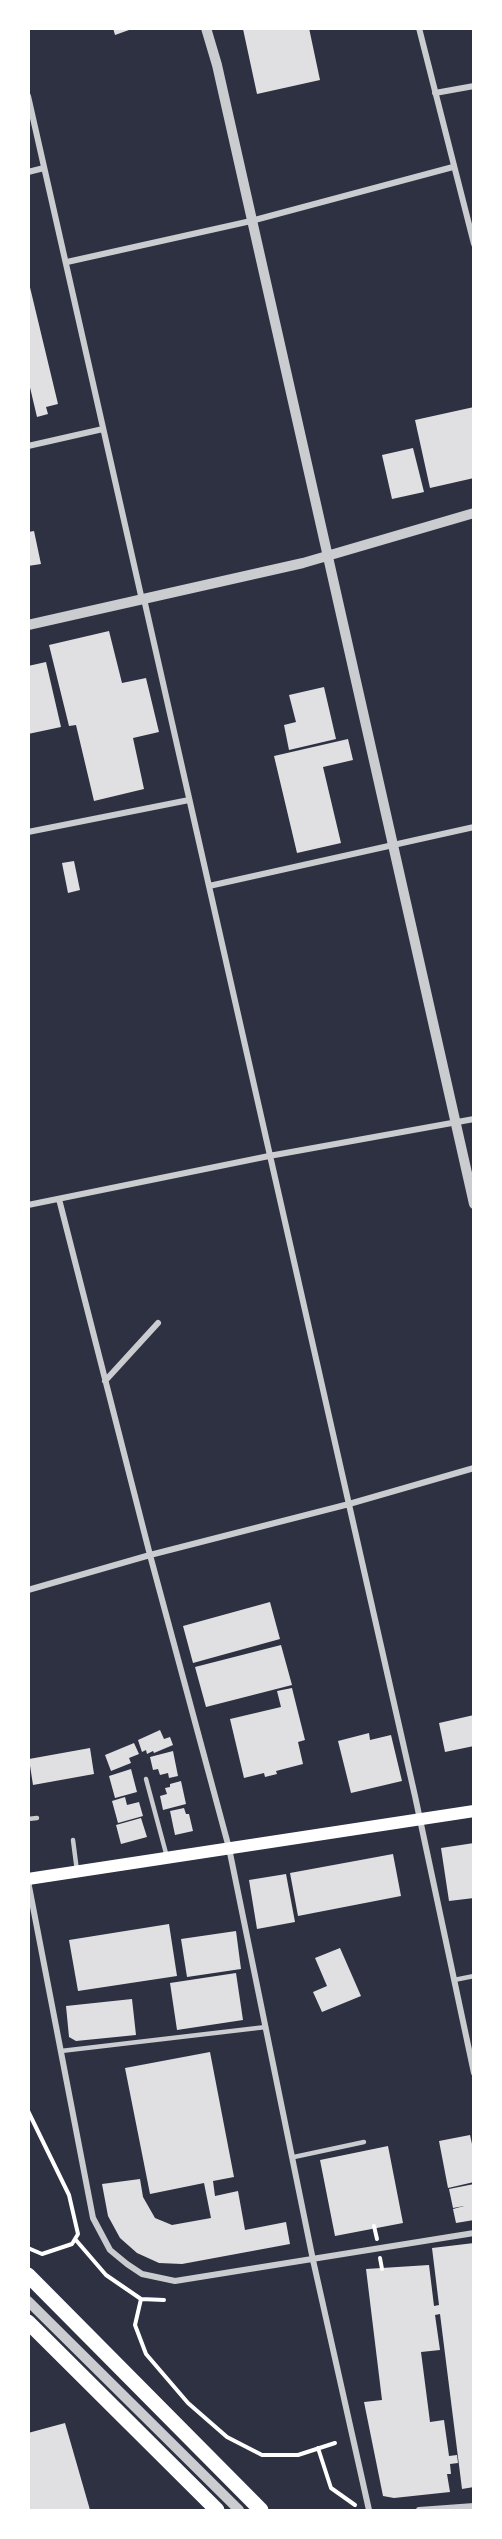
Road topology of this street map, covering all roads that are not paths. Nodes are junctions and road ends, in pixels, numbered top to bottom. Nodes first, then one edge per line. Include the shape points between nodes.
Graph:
1 (206, 28) edge
2 (419, 28) edge
3 (474, 86) edge
4 (435, 93) junction
5 (28, 96) edge
6 (453, 167) junction
7 (44, 168) junction
8 (28, 172) edge
9 (251, 221) junction
10 (474, 244) edge
11 (66, 262) junction
12 (103, 429) junction
13 (28, 446) edge
14 (474, 513) edge
15 (328, 557) junction
16 (143, 600) junction
17 (28, 625) edge
18 (189, 800) junction
19 (474, 827) edge
20 (28, 832) edge
21 (392, 845) junction
22 (209, 886) junction
23 (474, 1119) edge
24 (454, 1122) junction
25 (269, 1156) junction
26 (59, 1198) junction
27 (474, 1204) edge
28 (28, 1205) edge
29 (158, 1323) dead end
30 (105, 1381) junction
31 (474, 1468) edge
32 (349, 1504) junction
33 (150, 1555) junction
34 (28, 1590) edge
35 (146, 1779) dead end
36 (474, 1811) edge
37 (38, 1818) dead end
38 (28, 1819) edge
39 (419, 1820) junction
40 (73, 1840) dead end
41 (229, 1848) junction
42 (167, 1857) junction
43 (77, 1871) junction
44 (28, 1880) edge
45 (474, 1976) edge
46 (454, 1980) junction
47 (266, 2027) junction
48 (62, 2050) junction
49 (474, 2073) edge
50 (364, 2142) dead end
51 (294, 2157) junction
52 (474, 2233) edge
53 (313, 2260) junction
54 (28, 2275) edge
55 (28, 2301) edge
56 (28, 2322) edge
57 (474, 2506) edge
58 (217, 2511) edge
59 (239, 2511) edge
60 (261, 2511) edge
61 (369, 2511) edge
62 (418, 2511) edge

1 - 9 street
2 - 4 street
3 - 4 street
4 - 6 street
5 - 7 street
6 - 9 street
6 - 10 street
7 - 8 street
7 - 11 street
9 - 11 street
9 - 15 street
11 - 12 street
12 - 13 street
12 - 16 street
14 - 15 street
15 - 16 street
15 - 21 street
16 - 17 street
16 - 18 street
18 - 20 street
18 - 22 street
19 - 21 street
21 - 22 street
21 - 24 street
22 - 25 street
23 - 24 street
24 - 25 street
24 - 27 street
25 - 26 street
25 - 32 street
26 - 28 street
26 - 30 street
29 - 30 street
30 - 33 street
31 - 32 street
32 - 33 street
32 - 39 street
33 - 34 street
33 - 41 street
35 - 42 lane
36 - 39 main road
37 - 38 lane
39 - 41 main road
39 - 46 street
40 - 43 lane
41 - 42 main road
41 - 47 street
42 - 43 main road
43 - 44 main road
44 - 48 street
45 - 46 lane
46 - 49 street
47 - 48 lane
47 - 51 street
48 - 53 street via 93,2218 110,2250 142,2274 176,2281
50 - 51 lane
51 - 53 street
52 - 53 street
53 - 61 street
54 - 60 highway
55 - 59 street
56 - 58 highway
57 - 62 street

